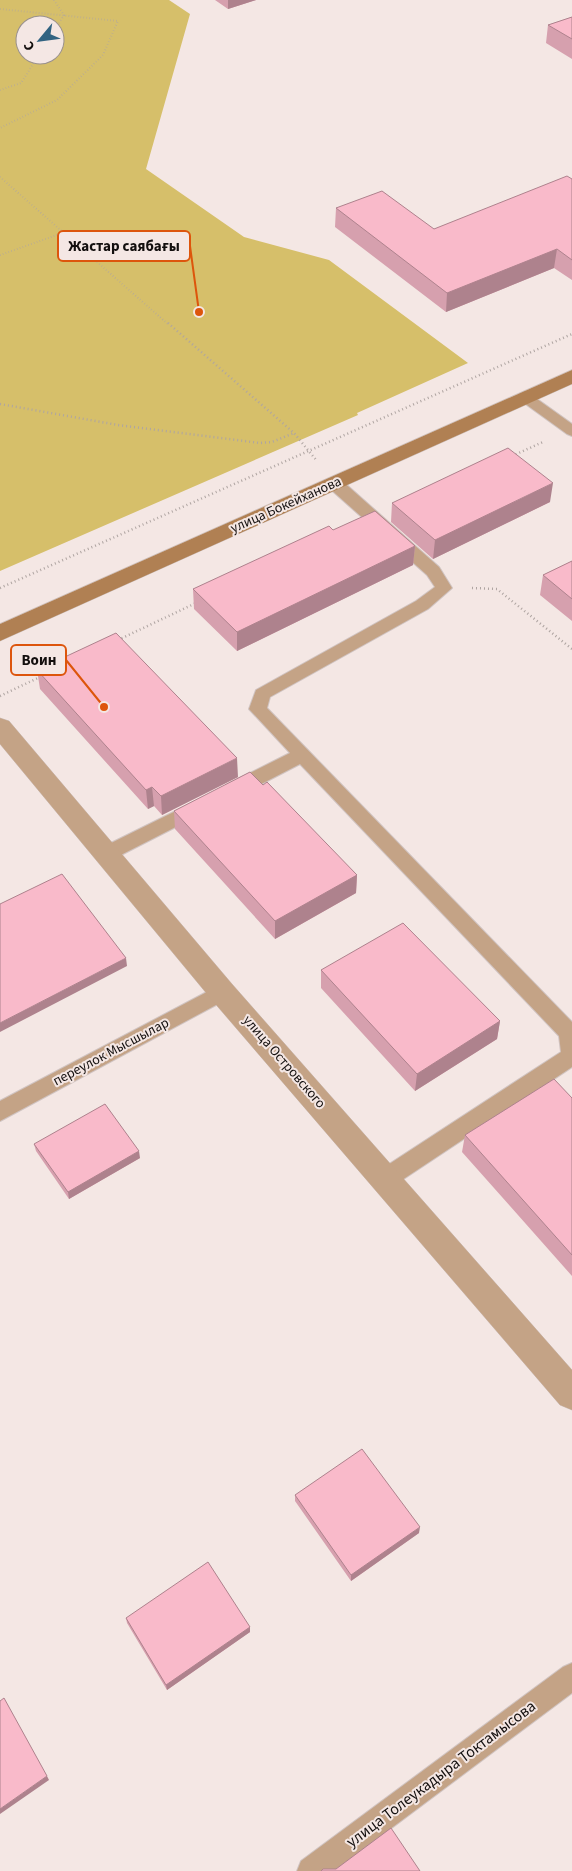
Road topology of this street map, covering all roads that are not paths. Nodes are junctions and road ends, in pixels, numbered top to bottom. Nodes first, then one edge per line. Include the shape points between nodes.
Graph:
1 (572, 376) edge
2 (525, 397) junction
3 (571, 430) edge
4 (334, 483) junction
5 (0, 633) edge
6 (0, 727) edge
7 (302, 755) junction
8 (106, 854) junction
9 (222, 992) junction
10 (570, 1032) edge
11 (0, 1112) edge
12 (385, 1179) junction
13 (572, 1394) edge
14 (572, 1676) edge
15 (311, 1871) edge

1 - 2 street, улица Бокейханова
2 - 3 lane
2 - 4 street, улица Бокейханова
4 - 5 street, улица Бокейханова
4 - 7 lane via 433,571 444,588 422,605 262,694 258,709
6 - 8 street, улица Островского
7 - 8 lane
7 - 10 lane
8 - 9 street, улица Островского
9 - 11 lane, переулок Мысшылар
9 - 12 street, улица Островского
10 - 12 lane via 572,1056
12 - 13 street, улица Островского
14 - 15 lane, улица Толеукадыра Токтамысова

